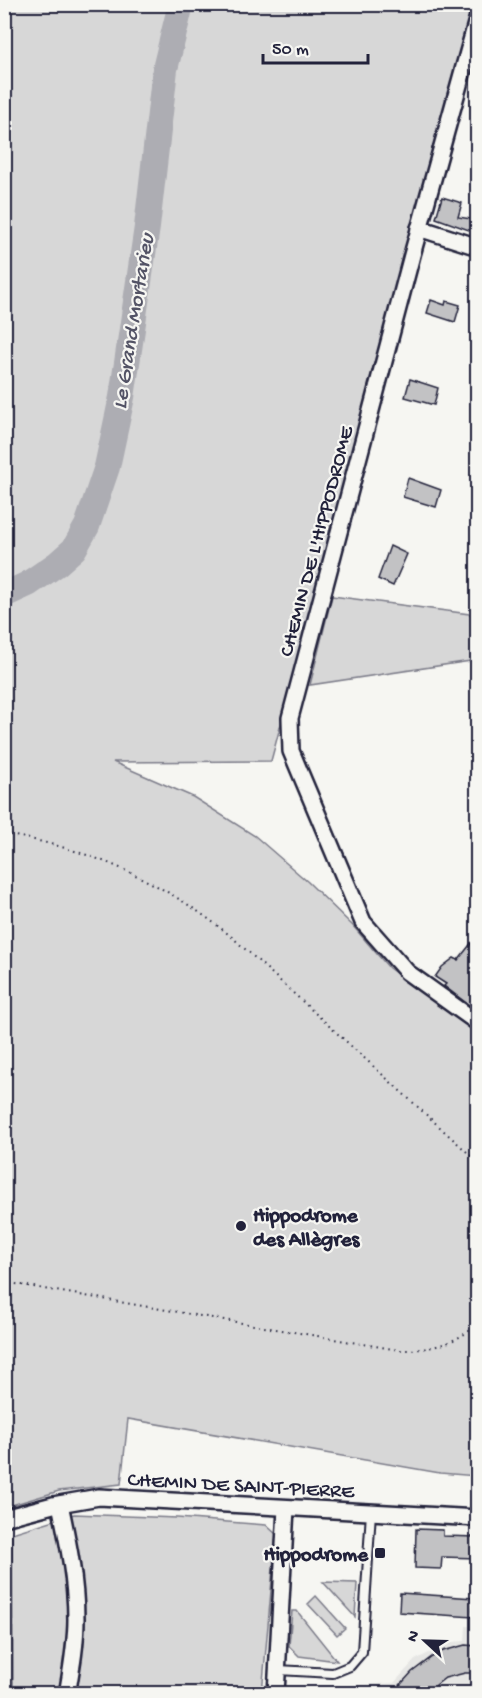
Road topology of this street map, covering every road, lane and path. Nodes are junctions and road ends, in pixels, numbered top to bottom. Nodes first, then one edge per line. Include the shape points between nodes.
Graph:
1 (477, 16) edge
2 (419, 228) junction
3 (477, 248) edge
4 (4, 834) edge
5 (477, 1023) edge
6 (477, 1162) edge
7 (4, 1282) edge
8 (477, 1324) edge
9 (60, 1504) junction
10 (286, 1508) junction
11 (371, 1512) junction
12 (4, 1518) edge
13 (477, 1518) edge
14 (278, 1670) junction
15 (69, 1694) edge
16 (276, 1694) edge

1 - 2 street, CHEMIN DE L'HIPPODROME
2 - 3 street
2 - 5 street, CHEMIN DE L'HIPPODROME via 290,718 291,751 363,922 407,972
4 - 6 path via 50,843 129,870 193,907 233,938
7 - 8 path via 398,1350 438,1347
9 - 10 street, CHEMIN DE SAINT-PIERRE via 99,1497
9 - 12 street, CHEMIN DE SAINT-PIERRE
9 - 15 street via 71,1555 76,1619
10 - 11 street, CHEMIN DE SAINT-PIERRE
10 - 14 street
11 - 13 street, CHEMIN DE SAINT-PIERRE
11 - 14 lane via 362,1652 350,1666 333,1673
14 - 16 street

